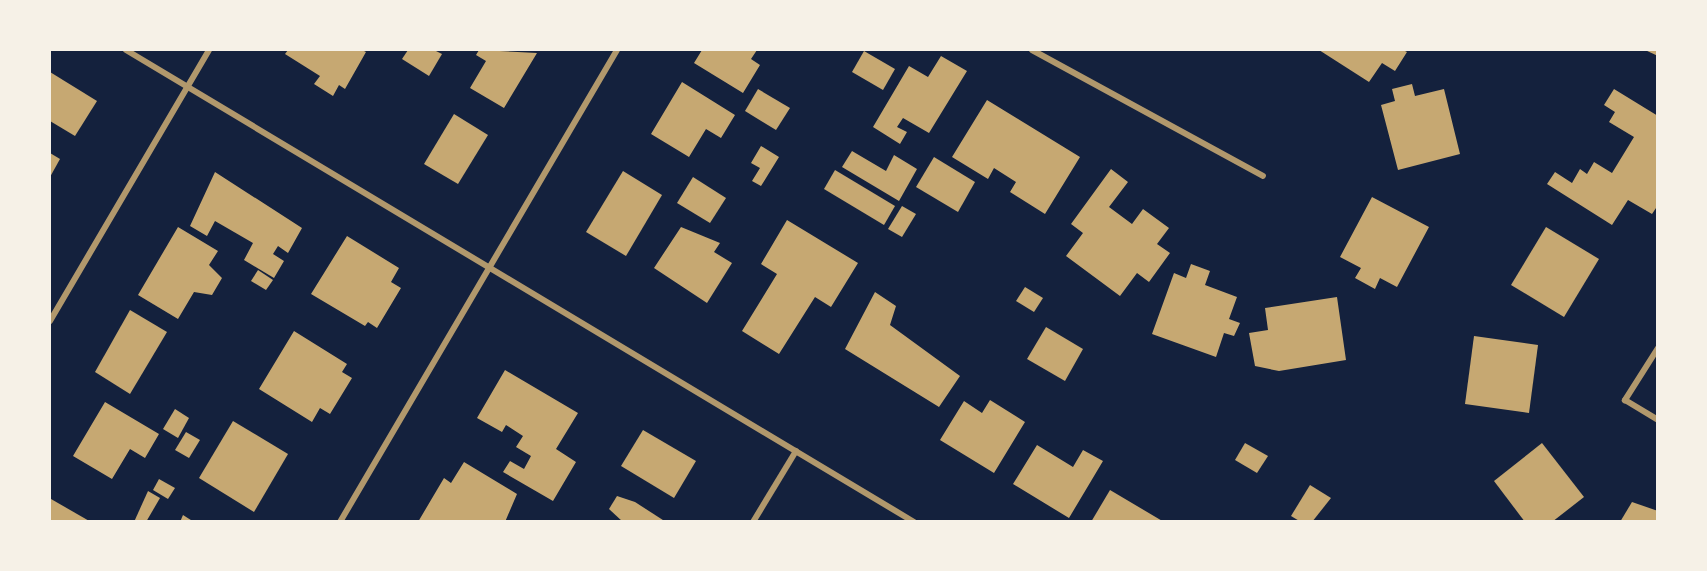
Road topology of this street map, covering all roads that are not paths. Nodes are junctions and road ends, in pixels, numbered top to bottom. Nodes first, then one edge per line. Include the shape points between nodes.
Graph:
1 (126, 50) edge
2 (209, 50) edge
3 (617, 50) edge
4 (1032, 50) edge
5 (188, 86) junction
6 (1263, 176) dead end
7 (487, 267) junction
8 (50, 321) edge
9 (1658, 348) edge
10 (1658, 420) edge
11 (796, 451) junction
12 (340, 522) edge
13 (753, 522) edge
14 (914, 522) edge

1 - 5 street
2 - 5 street
3 - 7 street
4 - 6 street
5 - 7 street
5 - 8 street
7 - 11 street
7 - 12 street
9 - 10 street via 1625,400
11 - 13 street
11 - 14 street

